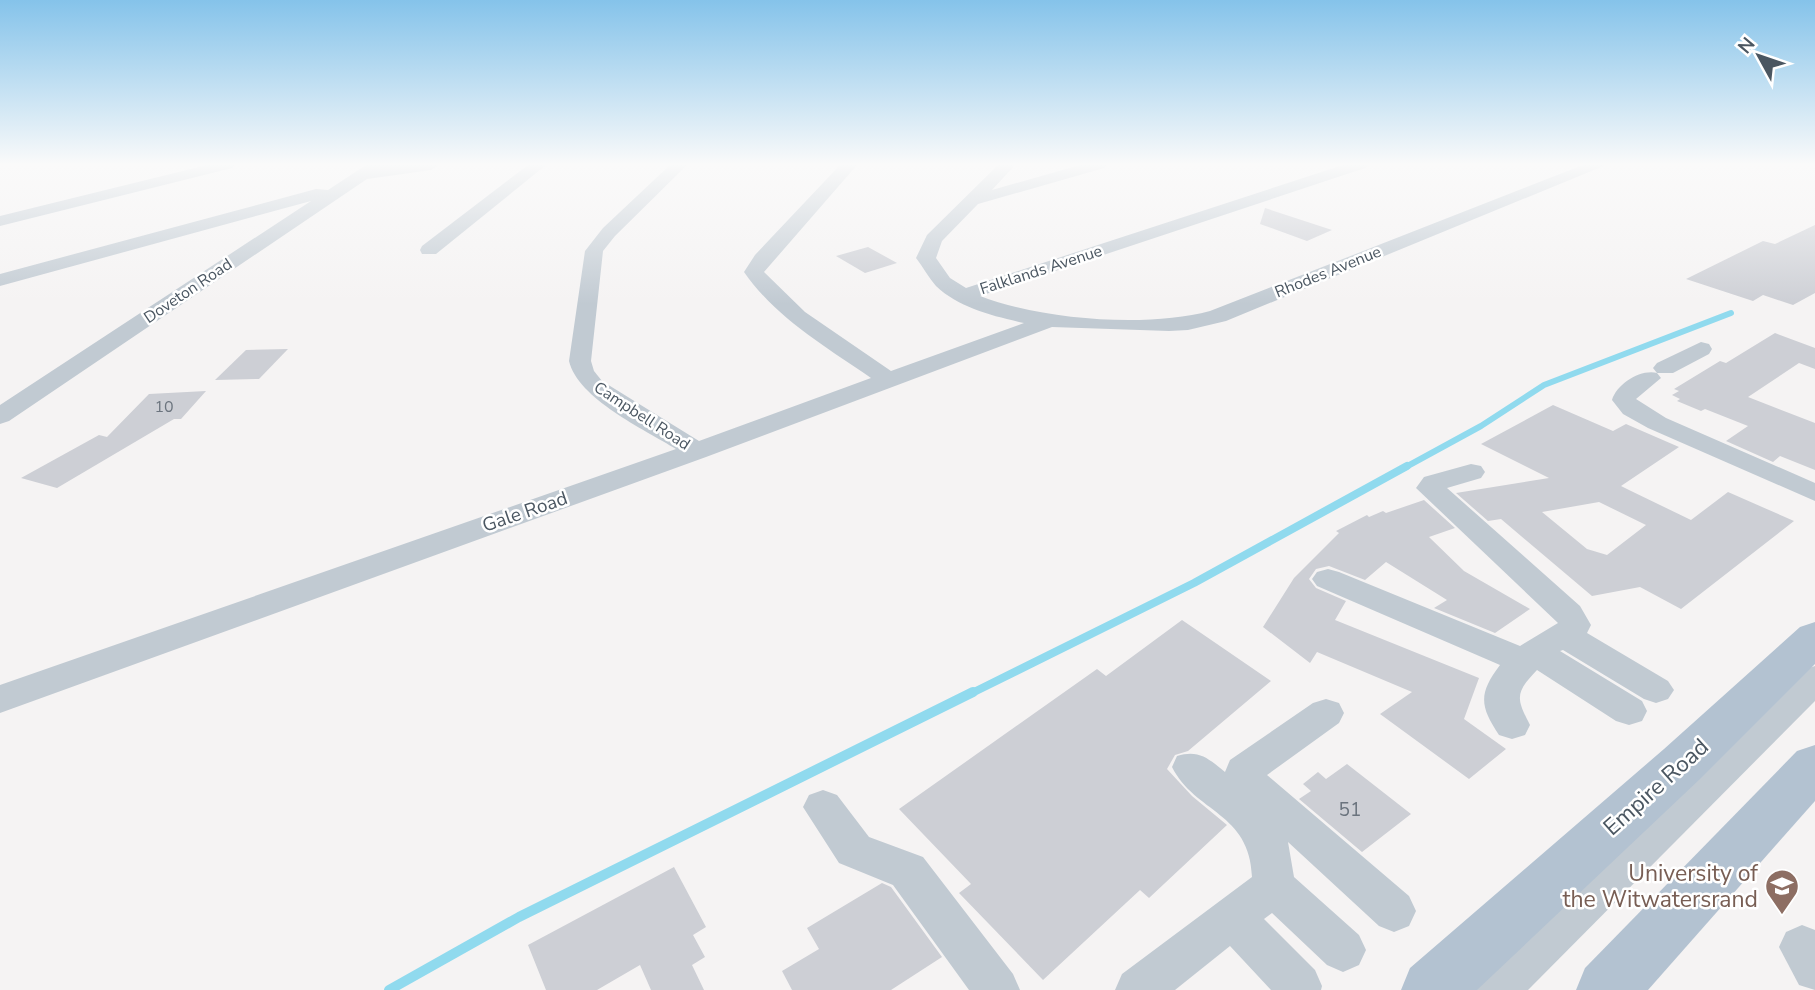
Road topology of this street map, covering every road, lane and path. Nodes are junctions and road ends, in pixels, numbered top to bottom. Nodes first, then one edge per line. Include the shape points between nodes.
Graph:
1 (40, 211) edge
2 (240, 211) edge
3 (308, 211) edge
4 (479, 211) edge
5 (631, 211) edge
6 (806, 211) edge
7 (961, 211) edge
8 (1219, 211) edge
9 (1481, 211) edge
10 (0, 221) edge
11 (429, 250) dead end
12 (0, 281) edge
13 (961, 296) junction
14 (1048, 321) junction
15 (1701, 349) dead end
16 (889, 380) junction
17 (0, 416) edge
18 (697, 451) junction
19 (1471, 472) dead end
20 (1815, 493) edge
21 (1328, 579) dead end
22 (1815, 638) edge
23 (1541, 650) junction
24 (1815, 679) edge
25 (0, 699) edge
26 (1326, 713) dead end
27 (1512, 725) dead end
28 (1815, 766) edge
29 (1191, 767) dead end
30 (823, 807) dead end
31 (1273, 886) junction
32 (1394, 911) dead end
33 (1232, 917) junction
34 (1343, 950) dead end
35 (1299, 986) dead end
36 (997, 990) edge
37 (1138, 990) edge
38 (1432, 990) edge
39 (1495, 990) edge
40 (1607, 990) edge

1 - 10 street
2 - 12 street
3 - 17 street, Doveton Road
4 - 11 street
5 - 18 street, Campbell Road via 594,251 580,361 583,372 594,386
6 - 16 street via 754,272 786,306
7 - 13 street via 933,239 926,258
8 - 13 street, Falklands Avenue
9 - 14 street, Rhodes Avenue via 1202,321 1169,325
13 - 14 street
14 - 16 street, Gale Road
15 - 20 street via 1626,393 1623,400 1657,423
16 - 18 street, Gale Road
18 - 25 street, Gale Road
19 - 23 street via 1430,488 1569,614 1575,625 1570,634
21 - 23 street
22 - 38 main road, Empire Road
23 - 23 street via 1643,700 1587,685
23 - 27 street via 1501,692 1501,707
24 - 39 street
26 - 32 street via 1244,771 1246,780
28 - 40 main road
29 - 31 street via 1253,822 1266,840
30 - 36 street via 854,850 908,871
31 - 33 street
31 - 34 street
33 - 35 street
33 - 37 street

